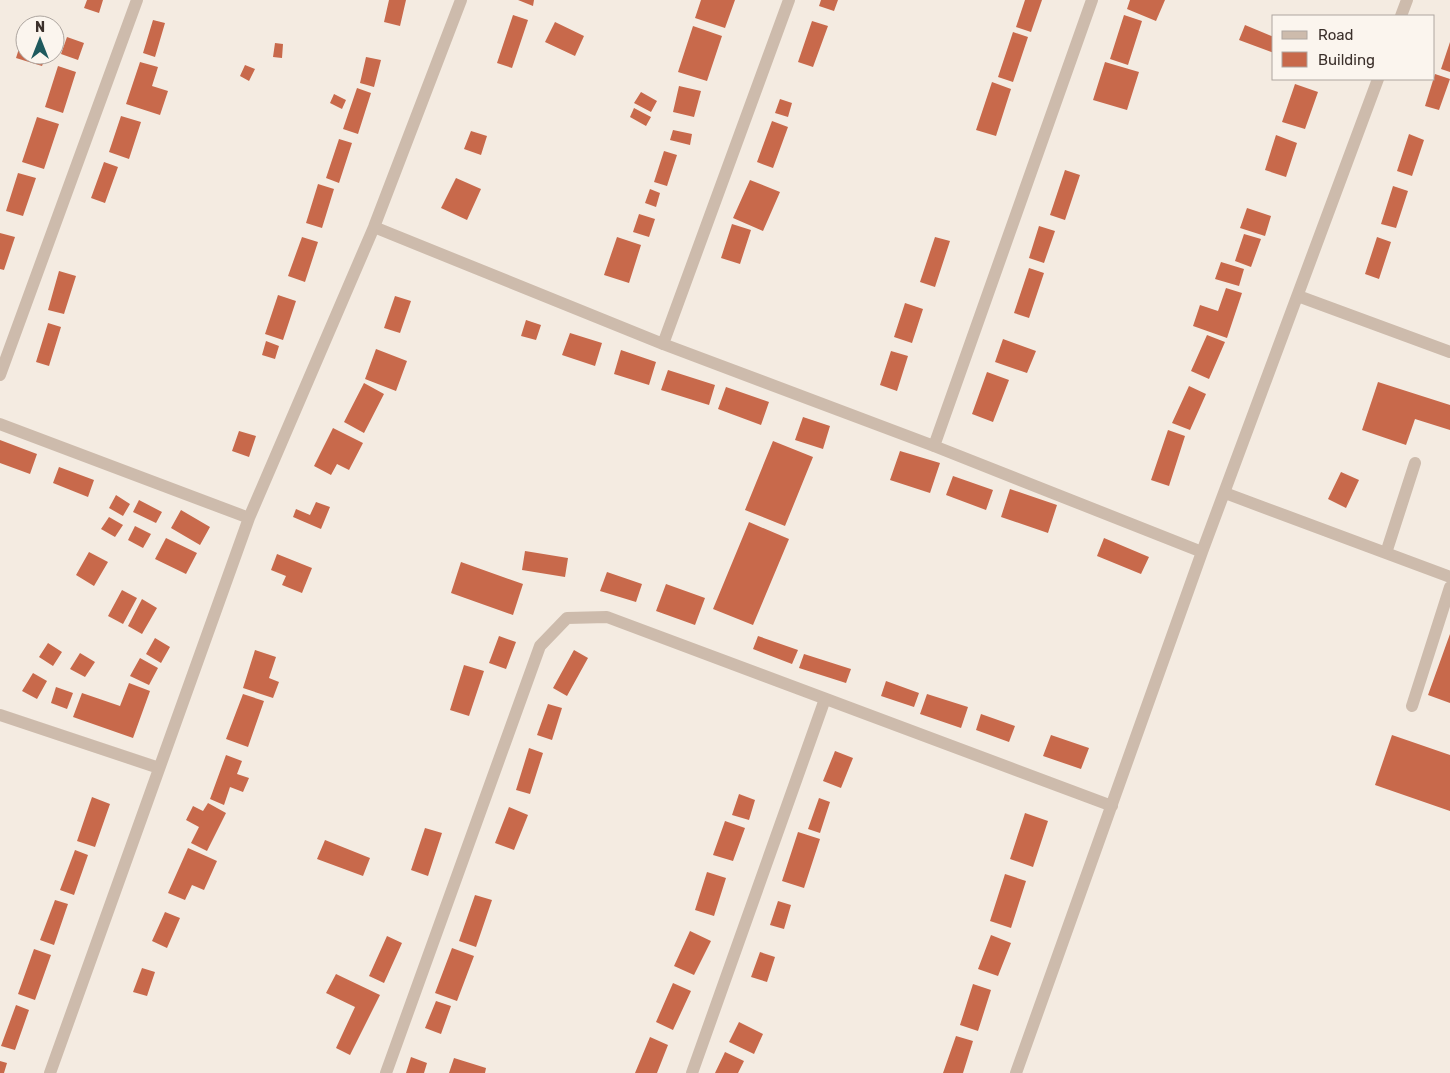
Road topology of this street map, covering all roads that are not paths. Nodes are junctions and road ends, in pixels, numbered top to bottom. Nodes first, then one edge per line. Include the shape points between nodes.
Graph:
1 (136, 0) edge
2 (461, 0) edge
3 (789, 0) edge
4 (1092, 0) edge
5 (1407, 0) edge
6 (1401, 15) edge
7 (1378, 80) edge
8 (374, 227) junction
9 (1298, 296) junction
10 (663, 344) junction
11 (1450, 352) edge
12 (0, 375) edge
13 (0, 424) edge
14 (934, 446) junction
15 (1415, 463) dead end
16 (1225, 493) junction
17 (248, 518) junction
18 (1202, 552) junction
19 (1386, 553) junction
20 (1450, 577) edge
21 (1450, 587) edge
22 (825, 699) junction
23 (1412, 706) dead end
24 (0, 714) edge
25 (159, 768) junction
26 (1112, 806) junction
27 (50, 1073) edge
28 (386, 1073) edge
29 (692, 1073) edge
30 (1016, 1073) edge

1 - 12 street
2 - 8 street
3 - 10 street
4 - 14 street
5 - 6 street
7 - 9 street
8 - 10 street
8 - 17 street
9 - 11 street
9 - 16 street
10 - 14 street
13 - 17 street
14 - 18 street
15 - 19 street
16 - 18 street
16 - 19 street
17 - 25 street
18 - 26 street
19 - 20 street
21 - 23 street
22 - 26 street
22 - 28 street via 607,617 567,618 540,646
22 - 29 street
24 - 25 street
25 - 27 street
26 - 30 street

